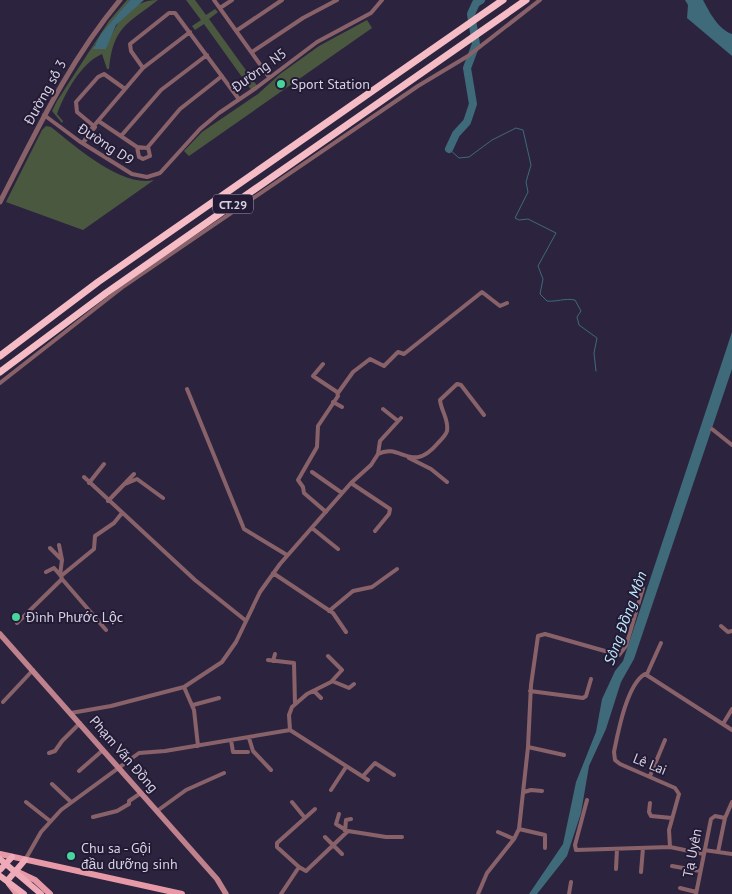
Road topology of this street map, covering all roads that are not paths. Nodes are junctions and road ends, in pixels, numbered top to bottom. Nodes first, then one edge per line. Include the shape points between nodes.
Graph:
1 (120, 0) edge
2 (214, 0) edge
3 (232, 0) edge
4 (282, 0) edge
5 (337, 0) edge
6 (382, 0) edge
7 (503, 0) edge
8 (526, 0) edge
9 (540, 0) edge
10 (220, 8) junction
11 (236, 31) junction
12 (190, 32) junction
13 (252, 52) junction
14 (207, 55) junction
15 (143, 68) junction
16 (222, 76) junction
17 (269, 77) junction
18 (125, 89) junction
19 (238, 98) junction
20 (44, 115) junction
21 (100, 122) junction
22 (95, 127) junction
23 (122, 136) junction
24 (82, 143) junction
25 (149, 146) junction
26 (137, 147) junction
27 (160, 173) joint
28 (0, 202) edge
29 (507, 304) dead end
30 (0, 356) edge
31 (323, 364) dead end
32 (0, 372) edge
33 (0, 383) edge
34 (187, 389) dead end
35 (338, 393) junction
36 (333, 402) junction
37 (342, 407) dead end
38 (383, 409) dead end
39 (484, 415) dead end
40 (712, 429) dead end
41 (732, 445) edge
42 (378, 454) junction
43 (408, 458) junction
44 (104, 464) dead end
45 (312, 472) dead end
46 (134, 474) dead end
47 (84, 478) dead end
48 (447, 482) dead end
49 (89, 483) junction
50 (351, 483) junction
51 (125, 484) junction
52 (342, 493) junction
53 (162, 498) dead end
54 (108, 501) junction
55 (326, 512) junction
56 (122, 513) junction
57 (312, 528) junction
58 (375, 531) dead end
59 (59, 545) dead end
60 (50, 548) dead end
61 (338, 549) dead end
62 (287, 555) junction
63 (62, 560) junction
64 (397, 569) dead end
65 (46, 572) dead end
66 (273, 573) junction
67 (61, 577) junction
68 (643, 588) dead end
69 (329, 611) junction
70 (245, 620) junction
71 (17, 623) dead end
72 (721, 626) dead end
73 (106, 630) dead end
74 (732, 630) edge
75 (346, 632) dead end
76 (0, 634) edge
77 (661, 644) dead end
78 (276, 654) dead end
79 (328, 656) dead end
80 (283, 657) dead end
81 (273, 661) junction
82 (33, 670) junction
83 (646, 674) junction
84 (590, 679) dead end
85 (332, 681) junction
86 (354, 684) dead end
87 (184, 687) junction
88 (314, 691) junction
89 (530, 691) junction
90 (219, 698) dead end
91 (321, 698) dead end
92 (3, 702) dead end
93 (294, 704) junction
94 (193, 705) junction
95 (732, 709) edge
96 (70, 713) junction
97 (80, 723) junction
98 (723, 724) junction
99 (290, 730) junction
100 (732, 730) edge
101 (250, 738) junction
102 (231, 740) junction
103 (666, 740) dead end
104 (198, 746) junction
105 (528, 747) junction
106 (103, 750) junction
107 (248, 752) dead end
108 (49, 753) dead end
109 (564, 755) dead end
110 (346, 766) junction
111 (120, 768) junction
112 (271, 770) dead end
113 (80, 771) dead end
114 (224, 773) dead end
115 (394, 775) dead end
116 (363, 776) junction
117 (650, 776) junction
118 (368, 780) dead end
119 (52, 784) dead end
120 (331, 790) dead end
121 (542, 791) dead end
122 (524, 792) junction
123 (141, 793) junction
124 (587, 800) dead end
125 (26, 802) dead end
126 (71, 802) junction
127 (292, 802) dead end
128 (650, 803) dead end
129 (732, 804) edge
130 (315, 809) dead end
131 (157, 811) junction
132 (339, 814) dead end
133 (726, 816) junction
134 (93, 817) dead end
135 (732, 817) edge
136 (305, 818) junction
137 (672, 818) junction
138 (352, 819) dead end
139 (50, 821) junction
140 (519, 829) junction
141 (344, 831) junction
142 (498, 832) dead end
143 (325, 837) dead end
144 (402, 837) dead end
145 (514, 839) junction
146 (333, 846) junction
147 (670, 847) junction
148 (546, 848) dead end
149 (643, 848) junction
150 (617, 849) junction
151 (704, 852) junction
152 (718, 852) junction
153 (0, 854) edge
154 (342, 854) dead end
155 (732, 854) edge
156 (12, 857) junction
157 (3, 860) edge
158 (25, 860) junction
159 (672, 866) dead end
160 (299, 867) junction
161 (616, 869) dead end
162 (0, 870) edge
163 (16, 871) junction
164 (700, 871) junction
165 (641, 872) dead end
166 (0, 876) edge
167 (7, 881) junction
168 (571, 882) dead end
169 (680, 888) dead end
170 (696, 893) edge
171 (17, 894) edge
172 (24, 894) edge
173 (42, 894) edge
174 (50, 894) edge
175 (182, 894) edge
176 (226, 894) edge
177 (281, 894) edge
178 (478, 894) edge
179 (568, 894) edge

1 - 20 street, Đường số 3 via 75,60
2 - 10 street
3 - 10 street
4 - 11 street
5 - 13 street
6 - 17 street, Đường N5 via 371,14 316,42
7 - 30 highway, CT.29 via 98,282
8 - 32 highway, CT.29 via 106,293
9 - 33 street via 475,49 124,286
10 - 11 street
11 - 13 street
12 - 14 street
12 - 15 street
12 - 15 street via 175,13 169,13 130,44
13 - 17 street
14 - 16 street
14 - 23 street via 161,90
15 - 18 street
16 - 19 street
16 - 25 street via 180,109
17 - 19 street, Đường N5
18 - 21 street
18 - 22 street via 104,74 76,102 76,108
19 - 27 street, Đường N5 via 200,129
20 - 24 street, Đường D9
20 - 28 street, Đường số 3
21 - 22 street
21 - 23 street
22 - 24 street
23 - 26 street
24 - 27 street, Đường D9 via 132,174 147,177
25 - 26 street
25 - 26 street via 150,156 144,159 139,157
29 - 35 street via 501,307 482,292 404,354 398,352 383,366 371,358 357,369
31 - 35 street via 313,376
34 - 62 street via 244,529
35 - 36 street
36 - 37 street
36 - 55 street via 318,426 316,447 298,480 304,492
38 - 42 street via 399,420 380,442
39 - 43 street via 461,385 456,384 440,400 447,418 445,434 426,455
40 - 41 street
42 - 43 street via 389,450
42 - 50 street
43 - 48 street via 431,469
44 - 49 street
45 - 52 street
46 - 51 street
47 - 49 street
49 - 54 street
50 - 52 street
50 - 58 street via 390,509
51 - 53 street via 137,479
51 - 54 street
52 - 55 street
54 - 56 street
55 - 57 street
56 - 67 street via 95,536 94,549
56 - 70 street via 195,580
57 - 61 street
57 - 62 street
59 - 63 street
60 - 63 street
62 - 66 street
63 - 67 street
64 - 69 street via 372,587 353,591
65 - 67 street via 54,568
66 - 69 street
66 - 70 street
67 - 71 street
67 - 73 street
68 - 89 street via 626,646 619,655 540,635
69 - 75 street
70 - 87 street via 236,642 222,662
72 - 74 street via 728,632
76 - 82 main road, Phạm Văn Đồng
77 - 83 street, Lê Lai
78 - 81 street
79 - 85 street via 343,669
80 - 81 street
81 - 93 street via 294,663
82 - 92 street
82 - 96 main road, Phạm Văn Đồng
83 - 98 street
83 - 117 street, Lê Lai via 636,682 629,697 614,752 620,764
84 - 89 street via 583,698
85 - 86 street via 349,688
85 - 88 street
87 - 94 street
87 - 96 street
88 - 91 street
88 - 93 street
89 - 105 street
90 - 94 street
93 - 99 street via 289,715
94 - 104 street
95 - 98 street
96 - 97 main road, Phạm Văn Đồng
97 - 106 main road, Phạm Văn Đồng
97 - 108 street via 55,751
98 - 100 street
99 - 101 street
99 - 110 street
101 - 102 street
101 - 112 street via 253,751
102 - 104 street
102 - 107 street via 233,752
103 - 117 street
104 - 111 street via 142,751
105 - 109 street
105 - 122 street
106 - 111 main road, Phạm Văn Đồng
106 - 113 street
110 - 116 street
110 - 120 street
111 - 123 main road, Phạm Văn Đồng
111 - 126 street
114 - 131 street via 186,790
115 - 116 street via 375,763
116 - 118 street
117 - 137 street, Lê Lai via 678,790
119 - 126 street
121 - 122 street
122 - 140 street
123 - 131 main road, Phạm Văn Đồng
123 - 134 street via 129,804
124 - 150 street via 575,848 579,851
125 - 139 street
126 - 139 street
127 - 136 street
128 - 137 street via 651,816
129 - 133 street
130 - 136 street
131 - 176 main road, Phạm Văn Đồng via 217,879
132 - 141 street via 336,824
133 - 135 street
133 - 151 street, Tạ Uyên via 710,819
133 - 152 street
136 - 160 street via 277,843 277,847
137 - 147 street, Lê Lai
138 - 141 street via 346,820
139 - 158 street
140 - 145 street
140 - 148 street via 545,835
141 - 144 street
141 - 146 street
142 - 145 street
143 - 146 street
145 - 178 street via 487,873
146 - 154 street
146 - 160 street via 306,871
147 - 149 street
147 - 151 street
149 - 150 street
149 - 165 street
150 - 161 street
151 - 152 street
151 - 164 street, Tạ Uyên
152 - 155 street
153 - 156 main road
156 - 157 highway
156 - 158 main road
157 - 162 highway
157 - 163 highway
158 - 163 highway
158 - 175 main road
159 - 164 street
160 - 177 street
163 - 167 highway
163 - 173 highway
163 - 174 main road via 34,880
164 - 170 street, Tạ Uyên
166 - 167 highway
167 - 171 main road
167 - 172 highway
168 - 179 street
169 - 170 street

